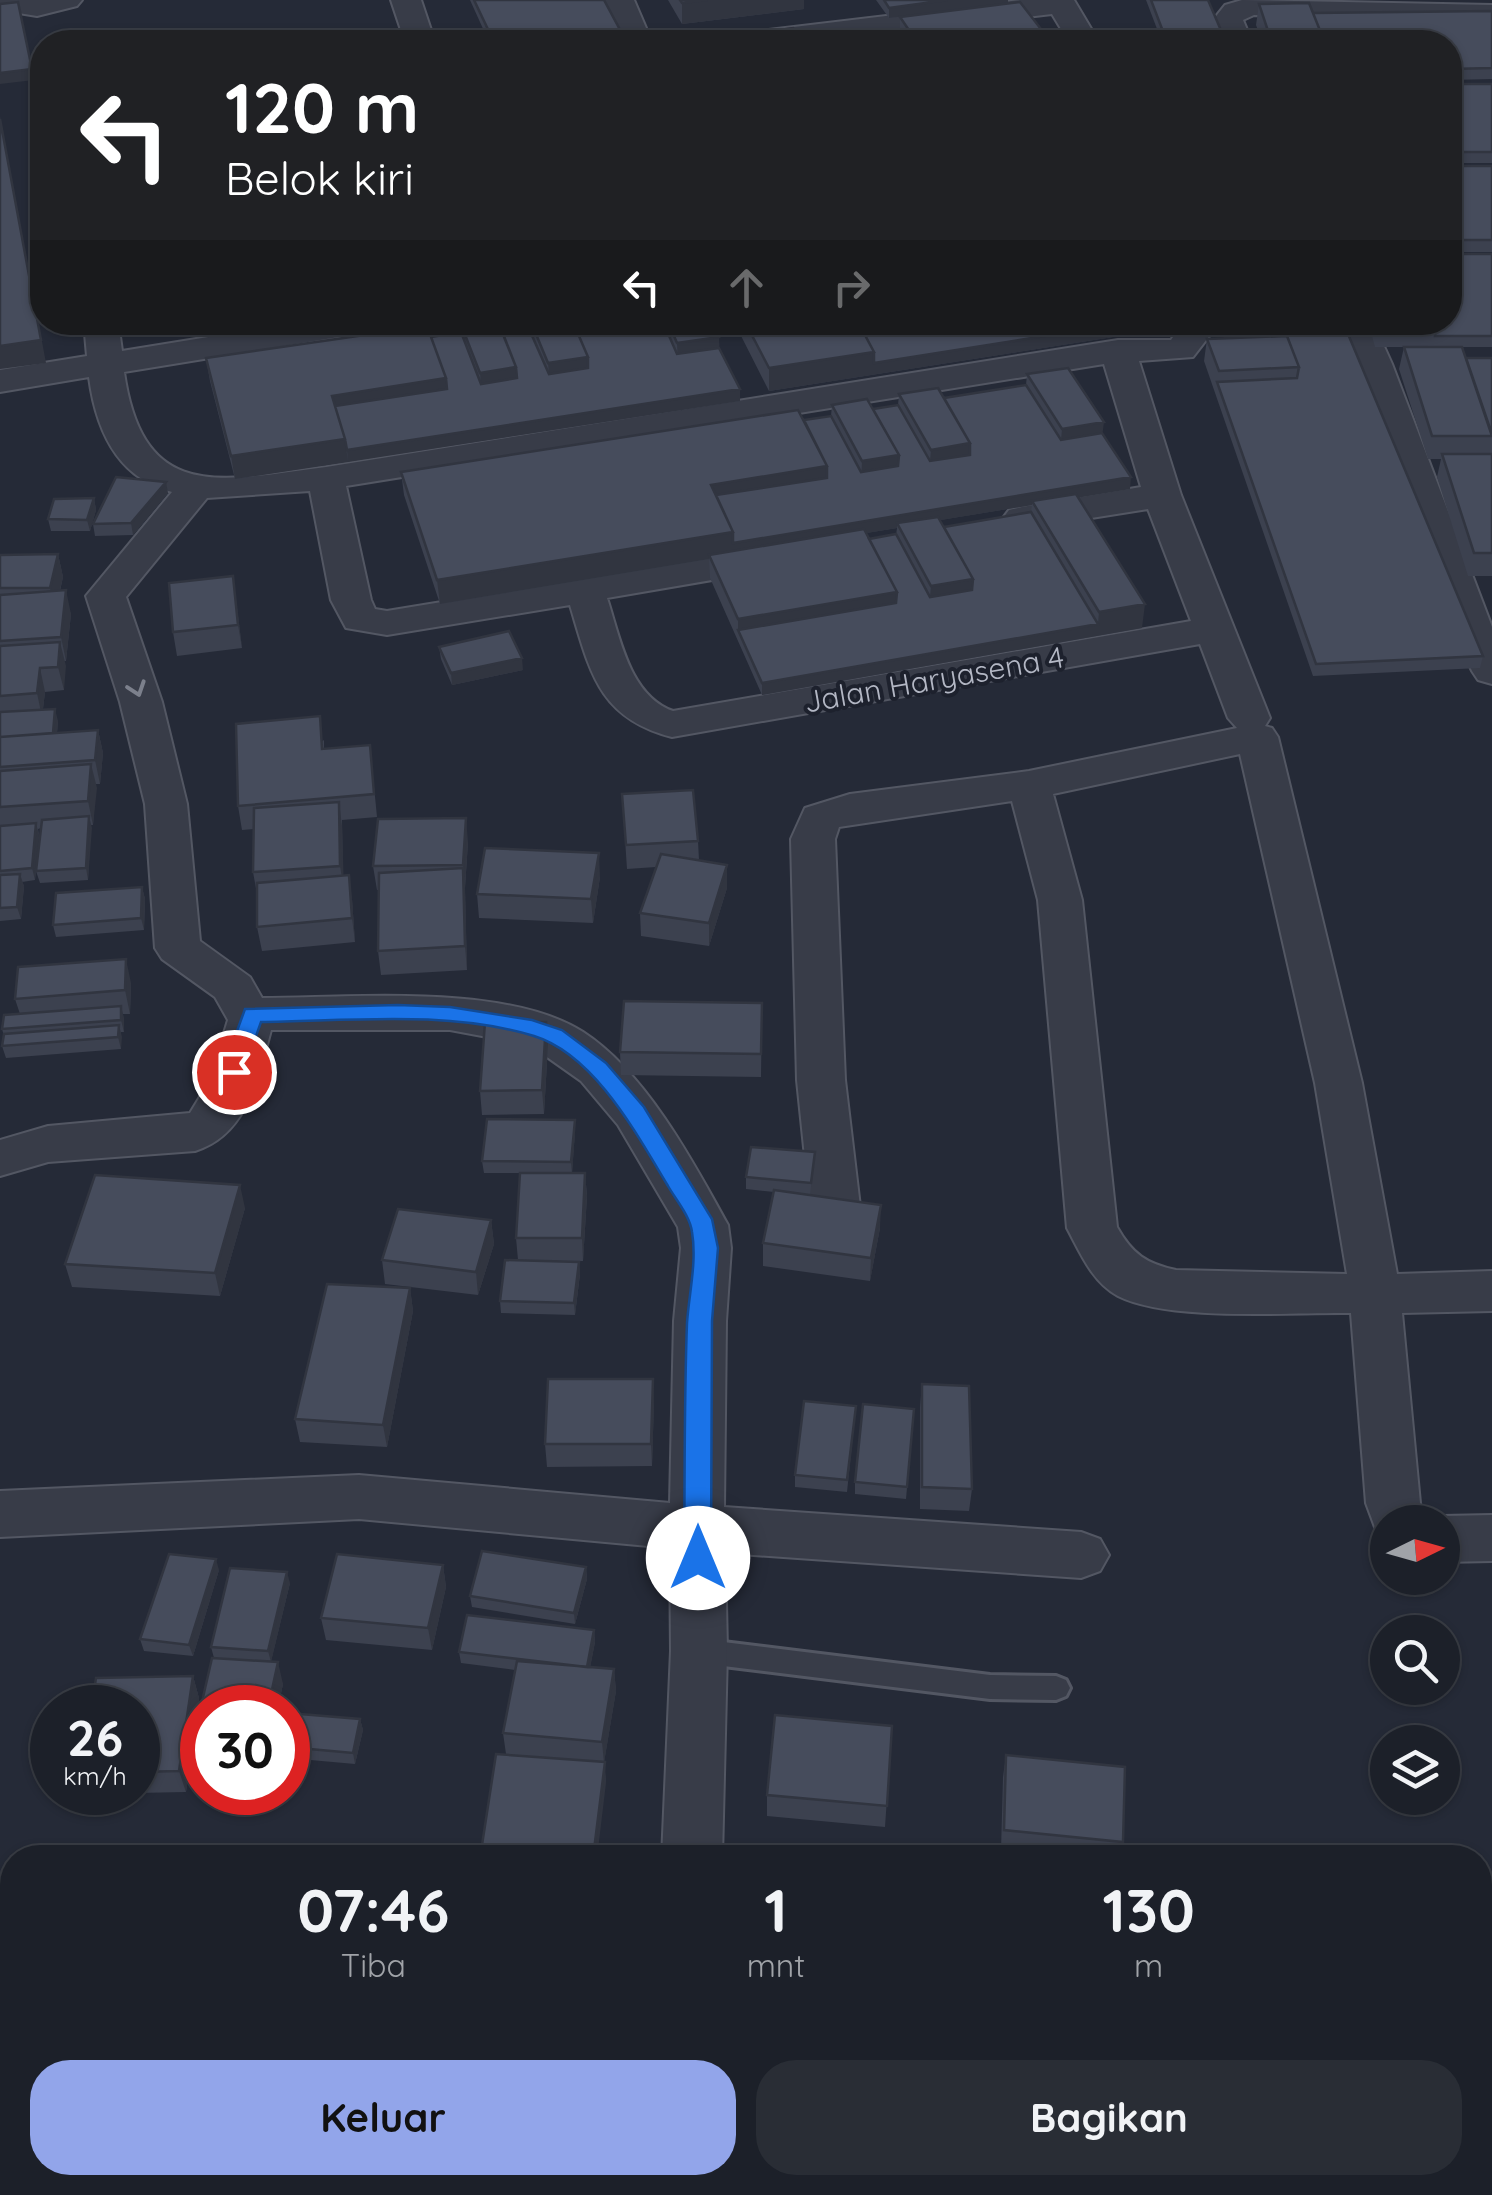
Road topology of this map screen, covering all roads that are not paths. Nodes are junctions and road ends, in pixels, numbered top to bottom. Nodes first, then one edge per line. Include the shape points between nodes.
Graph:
1 (67, 0) edge
2 (406, 0) edge
3 (619, 0) edge
4 (816, 0) edge
5 (1296, 0) edge
6 (0, 1) edge
7 (1060, 2) edge
8 (1254, 6) junction
9 (37, 8) junction
10 (1492, 14) edge
11 (42, 30) edge
12 (416, 30) edge
13 (632, 30) edge
14 (833, 30) edge
15 (882, 30) edge
16 (1077, 30) edge
17 (1232, 30) edge
18 (102, 335) edge
19 (284, 335) edge
20 (1193, 335) edge
21 (1361, 335) edge
22 (1118, 351) junction
23 (106, 362) junction
24 (1374, 364) junction
25 (1413, 364) edge
26 (0, 380) edge
27 (326, 478) junction
28 (196, 488) junction
29 (1162, 495) junction
30 (989, 523) edge
31 (816, 552) edge
32 (1473, 584) edge
33 (584, 590) junction
34 (1214, 629) junction
35 (1489, 654) edge
36 (1249, 718) dead end
37 (1029, 785) junction
38 (253, 1014) junction
39 (0, 1158) edge
40 (836, 1215) edge
41 (1492, 1291) edge
42 (1376, 1294) junction
43 (1393, 1505) edge
44 (0, 1514) edge
45 (697, 1528) junction
46 (1460, 1538) edge
47 (1492, 1538) edge
48 (1081, 1555) dead end
49 (699, 1651) junction
50 (1056, 1688) dead end
51 (692, 1845) edge

1 - 9 street
2 - 12 street
3 - 13 street
4 - 14 street
5 - 8 street
6 - 9 street
7 - 15 street
7 - 16 street
8 - 10 street
8 - 17 street via 1235,11 1228,20
9 - 11 street
18 - 23 street
19 - 23 street
20 - 22 street via 1180,350
21 - 24 street
22 - 27 street
22 - 29 street
23 - 26 street
23 - 28 street via 112,408 136,459 152,474
24 - 25 street
24 - 32 street via 1427,467
27 - 28 street
27 - 33 street via 360,619 387,623
28 -> 38 street via 106,596 142,702 166,804 178,948 234,988
29 - 30 street
29 - 34 street
31 - 33 street
32 - 35 street via 1468,620
33 - 34 street, Jalan Haryasena 4 via 623,695 654,722 689,724
34 - 36 street
37 - 40 street via 850,808 820,818 814,838 820,1061
37 - 42 street via 1060,900 1092,1228 1109,1259 1134,1281 1176,1290
37 - 42 street via 1256,737 1336,1073
38 - 39 street via 220,1115 206,1128 48,1144
38 - 45 street via 467,1017 554,1035 598,1069 636,1113 703,1225
41 - 42 street
42 - 43 street
44 - 45 street via 359,1497
45 - 48 street
45 - 49 street
46 - 47 street
49 - 50 lane via 990,1687
49 - 51 street

